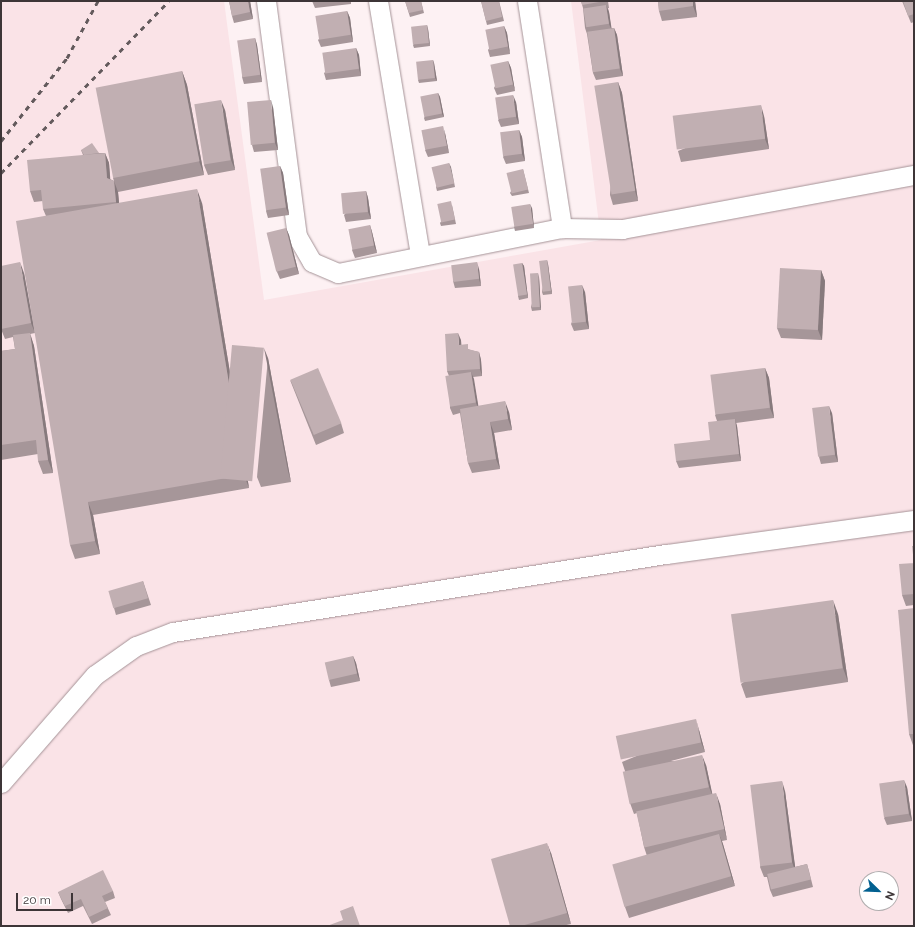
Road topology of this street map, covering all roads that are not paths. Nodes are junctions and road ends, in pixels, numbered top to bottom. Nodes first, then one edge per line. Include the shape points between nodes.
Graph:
1 (266, 1) edge
2 (378, 1) edge
3 (527, 1) edge
4 (914, 175) edge
5 (562, 228) junction
6 (420, 256) junction
7 (914, 520) edge
8 (1, 783) edge

1 - 6 street via 297,236 312,262 338,273
2 - 6 street
3 - 5 street
4 - 5 street via 622,229
5 - 6 street
7 - 8 street via 666,554 173,632 136,646 95,675

